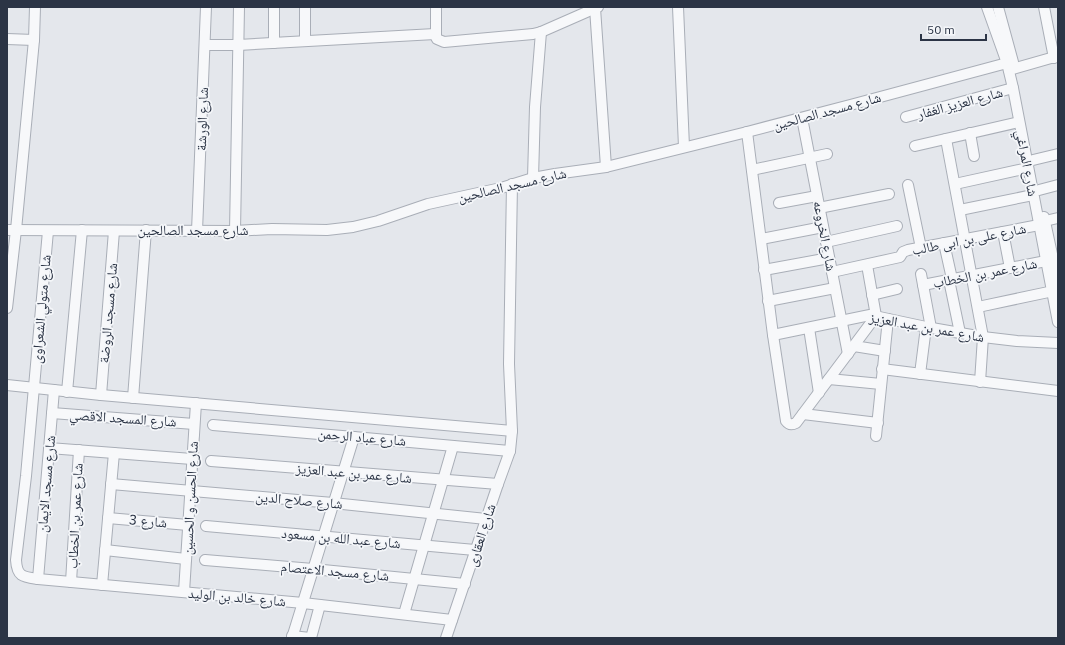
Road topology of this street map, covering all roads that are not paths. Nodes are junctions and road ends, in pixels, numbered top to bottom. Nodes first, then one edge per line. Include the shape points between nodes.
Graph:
1 (35, 7) edge
2 (206, 7) edge
3 (239, 7) edge
4 (274, 7) edge
5 (305, 7) edge
6 (436, 7) edge
7 (678, 7) edge
8 (987, 7) edge
9 (998, 7) edge
10 (1044, 7) edge
11 (597, 8) edge
12 (541, 32) junction
13 (435, 34) junction
14 (7, 39) edge
15 (34, 40) junction
16 (305, 41) junction
17 (274, 43) junction
18 (204, 45) junction
19 (238, 45) junction
20 (1056, 57) edge
21 (1010, 67) junction
22 (1013, 88) junction
23 (906, 117) dead end
24 (802, 118) junction
25 (1019, 122) junction
26 (747, 132) junction
27 (970, 133) junction
28 (946, 139) junction
29 (915, 146) dead end
30 (684, 147) junction
31 (827, 154) dead end
32 (1058, 154) edge
33 (974, 156) dead end
34 (810, 158) junction
35 (1031, 164) junction
36 (606, 167) junction
37 (752, 170) junction
38 (533, 178) junction
39 (512, 184) junction
40 (955, 184) junction
41 (908, 185) dead end
42 (1058, 185) edge
43 (1036, 192) junction
44 (890, 194) dead end
45 (817, 196) junction
46 (779, 203) dead end
47 (820, 208) junction
48 (960, 210) junction
49 (1058, 218) edge
50 (1042, 223) junction
51 (897, 226) dead end
52 (823, 227) junction
53 (12, 230) edge
54 (82, 230) junction
55 (146, 230) junction
56 (48, 231) junction
57 (114, 231) junction
58 (197, 231) junction
59 (235, 231) junction
60 (1003, 232) junction
61 (761, 239) junction
62 (965, 239) junction
63 (826, 242) junction
64 (944, 243) junction
65 (921, 248) junction
66 (1055, 250) edge
67 (829, 258) junction
68 (1046, 261) junction
69 (867, 265) junction
70 (1010, 268) junction
71 (764, 270) junction
72 (832, 272) junction
73 (972, 276) junction
74 (950, 280) junction
75 (1058, 282) edge
76 (835, 288) junction
77 (897, 289) dead end
78 (1055, 291) edge
79 (872, 294) junction
80 (768, 301) junction
81 (978, 307) junction
82 (7, 308) edge
83 (876, 316) junction
84 (888, 319) junction
85 (841, 320) junction
86 (1058, 322) edge
87 (809, 328) junction
88 (929, 328) junction
89 (960, 333) junction
90 (773, 335) junction
91 (983, 337) junction
92 (1058, 343) edge
93 (851, 350) junction
94 (885, 351) junction
95 (882, 369) junction
96 (920, 374) junction
97 (829, 379) junction
98 (980, 382) junction
99 (881, 384) junction
100 (7, 385) edge
101 (34, 388) junction
102 (54, 390) junction
103 (1058, 391) edge
104 (67, 392) junction
105 (819, 393) junction
106 (101, 395) junction
107 (133, 398) junction
108 (196, 403) junction
109 (52, 413) junction
110 (803, 414) junction
111 (878, 423) junction
112 (194, 424) junction
113 (213, 425) dead end
114 (512, 431) junction
115 (354, 436) junction
116 (876, 436) dead end
117 (454, 446) junction
118 (49, 448) junction
119 (79, 450) junction
120 (510, 451) junction
121 (114, 453) junction
122 (192, 459) junction
123 (211, 461) dead end
124 (343, 472) junction
125 (443, 480) junction
126 (111, 484) junction
127 (498, 484) junction
128 (190, 491) junction
129 (333, 503) junction
130 (434, 513) junction
131 (108, 518) junction
132 (486, 519) junction
133 (188, 525) junction
134 (206, 526) dead end
135 (323, 536) junction
136 (424, 545) junction
137 (105, 550) junction
138 (475, 550) junction
139 (186, 559) junction
140 (205, 560) dead end
141 (313, 568) junction
142 (21, 576) joint
143 (38, 579) junction
144 (415, 579) junction
145 (71, 582) junction
146 (465, 584) junction
147 (102, 585) junction
148 (184, 592) junction
149 (302, 603) junction
150 (320, 605) junction
151 (404, 614) junction
152 (452, 620) junction
153 (292, 637) edge
154 (311, 638) edge
155 (446, 638) edge

1 - 15 street
2 - 18 street, شارع الورشة
3 - 19 street
4 - 17 street
5 - 16 street
6 - 13 street
7 - 30 street
8 - 21 street, شارع المراغي
9 - 21 street, شارع المراغي
10 - 20 street
11 - 12 street
11 - 36 street
12 - 13 street via 444,42 437,39
12 - 38 street via 534,114
13 - 16 street
14 - 15 street
15 - 53 street
16 - 17 street
17 - 19 street
18 - 19 street
18 - 58 street, شارع الورشة
19 - 59 street
20 - 21 street, شارع مسجد الصالحين
21 - 22 street, شارع المراغي
21 - 24 street, شارع مسجد الصالحين
21 - 35 street, شارع المراغي
22 - 23 street, شارع العزيز الغفار
22 - 25 street, شارع المراغي
24 - 26 street, شارع مسجد الصالحين
24 - 34 street, شارع الخروعه
25 - 27 street
25 - 35 street, شارع المراغي
26 - 30 street, شارع مسجد الصالحين
26 - 37 street
27 - 28 street
27 - 33 street
28 - 29 street
28 - 40 street
30 - 36 street, شارع مسجد الصالحين
31 - 34 street
32 - 35 street
34 - 37 street
34 - 45 street, شارع الخروعه
35 - 40 street
35 - 43 street, شارع المراغي
36 - 38 street, شارع مسجد الصالحين
37 - 61 street
38 - 39 street, شارع مسجد الصالحين
39 - 59 street, شارع مسجد الصالحين via 428,204 378,221 353,226 327,230
39 - 114 street, شارع العقارى via 509,364
40 - 48 street
41 - 65 street
42 - 43 street
43 - 48 street
43 - 50 street, شارع المراغي
44 - 47 street
45 - 46 street
45 - 47 street, شارع الخروعه
47 - 52 street, شارع الخروعه
48 - 62 street
49 - 50 street, شارع على بن ابى طالب
50 - 60 street, شارع على بن ابى طالب
50 - 66 street, شارع المراغي
50 - 68 street, شارع المراغي
51 - 63 street
52 - 61 street
52 - 63 street, شارع الخروعه
53 - 56 street, شارع مسجد الصالحين
53 - 82 street
54 - 56 street, شارع مسجد الصالحين
54 - 57 street, شارع مسجد الصالحين
54 - 104 street
55 - 57 street, شارع مسجد الصالحين
55 - 58 street, شارع مسجد الصالحين
55 - 107 street
56 - 101 street, شارع متولي الشعراوى
57 - 106 street, شارع مسجد الروضة
58 - 59 street, شارع مسجد الصالحين
60 - 62 street, شارع على بن ابى طالب
60 - 70 street
61 - 71 street
62 - 64 street, شارع على بن ابى طالب
62 - 73 street
63 - 67 street, شارع الخروعه
64 - 65 street, شارع على بن ابى طالب
64 - 74 street
65 - 69 street, شارع على بن ابى طالب via 905,251 900,257
66 - 75 street, شارع المراغي
67 - 71 street
67 - 72 street, شارع الخروعه
68 - 70 street, شارع عمر بن الخطاب
68 - 78 street, شارع المراغي
69 - 72 street, شارع على بن ابى طالب
69 - 79 street
70 - 73 street, شارع عمر بن الخطاب
71 - 80 street
72 - 76 street, شارع الخروعه
73 - 74 street, شارع عمر بن الخطاب
73 - 81 street
74 - 88 street, شارع عمر بن الخطاب via 922,279
74 - 89 street
76 - 80 street
76 - 85 street, شارع الخروعه
77 - 79 street
78 - 81 street
78 - 86 street, شارع المراغي
79 - 83 street
80 - 90 street
81 - 91 street
83 - 84 street, شارع عمر بن عبد العزيز
83 - 85 street, شارع عمر بن عبد العزيز
83 - 93 street
84 - 88 street, شارع عمر بن عبد العزيز
84 - 94 street
85 - 87 street, شارع عمر بن عبد العزيز
85 - 93 street, شارع الخروعه
87 - 90 street, شارع عمر بن عبد العزيز
87 - 105 street
88 - 89 street, شارع عمر بن عبد العزيز
88 - 96 street
89 - 91 street, شارع عمر بن عبد العزيز
90 - 110 street via 786,421 788,424 796,423
91 - 92 street, شارع عمر بن عبد العزيز
91 - 98 street
93 - 94 street
93 - 97 street
94 - 95 street
95 - 96 street
95 - 99 street
96 - 98 street
97 - 99 street
97 - 105 street
98 - 103 street
99 - 111 street
100 - 101 street
101 - 102 street
101 - 142 street, شارع متولي الشعراوى via 16,560 17,572
102 - 104 street
102 - 109 street, شارع مسجد الايمان
104 - 106 street
105 - 110 street
106 - 107 street
107 - 108 street
108 - 112 street, شارع الحسن و الحسين
108 - 114 street
109 - 112 street, شارع المسجد الاقصي
109 - 118 street, شارع مسجد الايمان
110 - 111 street
111 - 116 street
112 - 122 street, شارع الحسن و الحسين
113 - 115 street, شارع عباد الرحمن
114 - 120 street, شارع العقارى
115 - 117 street, شارع عباد الرحمن
115 - 124 street
117 - 120 street, شارع عباد الرحمن
117 - 125 street
118 - 119 street
118 - 143 street, شارع مسجد الايمان
119 - 121 street
119 - 145 street, شارع عمر بن الخطاب
120 - 127 street, شارع العقارى
121 - 122 street
121 - 126 street
122 - 128 street, شارع الحسن و الحسين
123 - 124 street, شارع عمر بن عبد العزيز
124 - 125 street, شارع عمر بن عبد العزيز
124 - 129 street
125 - 127 street, شارع عمر بن عبد العزيز
125 - 130 street
126 - 128 street, شارع صلاح الدين
126 - 131 street
127 - 132 street, شارع العقارى
128 - 129 street, شارع صلاح الدين
128 - 133 street, شارع الحسن و الحسين
129 - 130 street, شارع صلاح الدين
129 - 135 street
130 - 132 street, شارع صلاح الدين
130 - 136 street
131 - 133 street, شارع 3
131 - 137 street
132 - 138 street, شارع العقارى
133 - 139 street, شارع الحسن و الحسين
134 - 135 street, شارع عبد الله بن مسعود
135 - 136 street, شارع عبد الله بن مسعود
135 - 141 street
136 - 138 street, شارع عبد الله بن مسعود
136 - 144 street
137 - 139 street
137 - 147 street
138 - 146 street, شارع العقارى
139 - 148 street, شارع الحسن و الحسين
140 - 141 street, شارع مسجد الاعتصام
141 - 144 street, شارع مسجد الاعتصام
141 - 149 street
142 - 143 street, شارع خالد بن الوليد
143 - 145 street, شارع خالد بن الوليد
144 - 146 street, شارع مسجد الاعتصام
144 - 151 street
145 - 147 street, شارع خالد بن الوليد
146 - 152 street, شارع العقارى
147 - 148 street, شارع خالد بن الوليد
148 - 149 street, شارع خالد بن الوليد
149 - 150 street, شارع خالد بن الوليد
149 - 153 street
150 - 151 street, شارع خالد بن الوليد
150 - 154 street
151 - 152 street, شارع خالد بن الوليد
152 - 155 street, شارع العقارى
153 - 154 street

